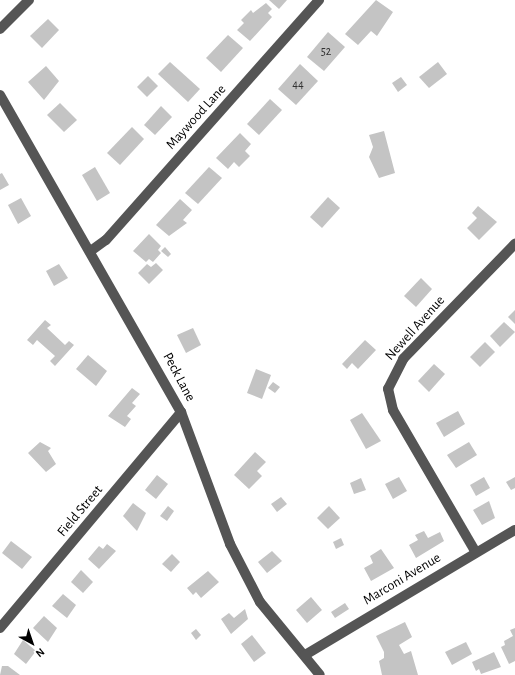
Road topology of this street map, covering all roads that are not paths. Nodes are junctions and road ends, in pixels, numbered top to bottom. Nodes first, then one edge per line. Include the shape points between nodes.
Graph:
1 (29, 0) edge
2 (319, 0) edge
3 (0, 29) edge
4 (0, 95) edge
5 (515, 244) edge
6 (92, 250) junction
7 (182, 412) junction
8 (515, 530) edge
9 (475, 551) junction
10 (0, 628) edge
11 (305, 655) junction
12 (320, 675) edge

1 - 3 street
2 - 6 street, Maywood Lane via 106,240
4 - 6 street, Peck Lane
5 - 9 street, Newell Avenue via 403,359 393,373 388,388 393,410
6 - 7 street, Peck Lane
7 - 10 street, Field Street
7 - 11 street, Peck Lane via 230,544 260,602
8 - 9 street, Marconi Avenue
9 - 11 street, Marconi Avenue
11 - 12 street, Peck Lane

